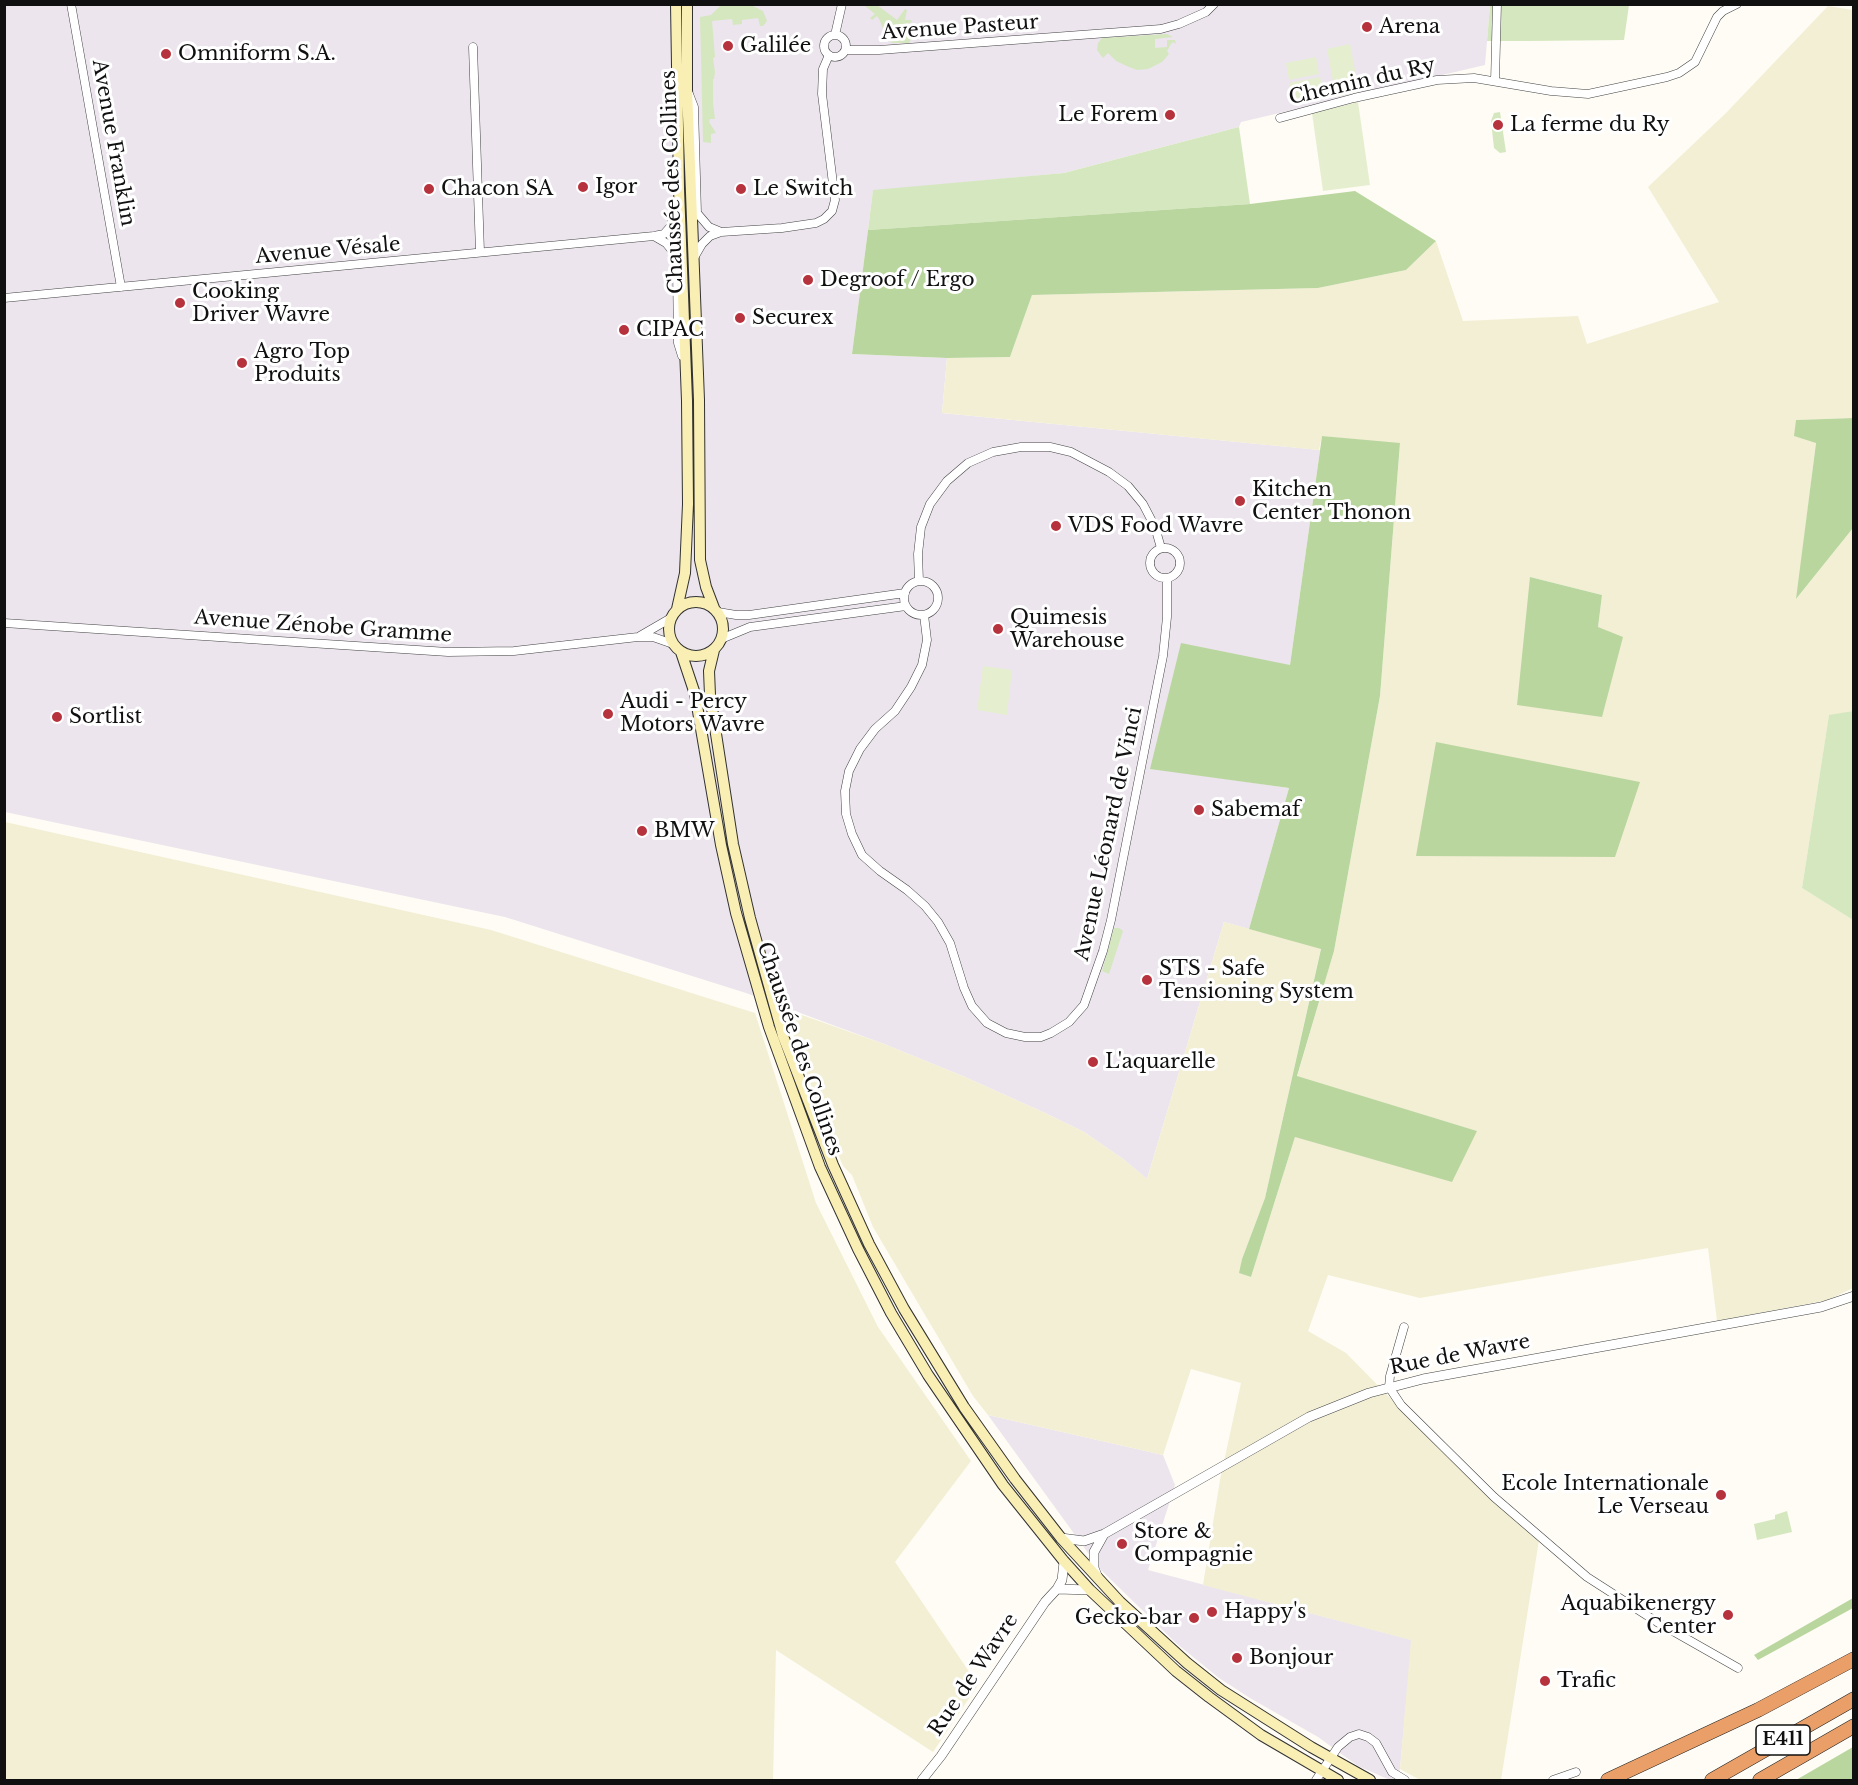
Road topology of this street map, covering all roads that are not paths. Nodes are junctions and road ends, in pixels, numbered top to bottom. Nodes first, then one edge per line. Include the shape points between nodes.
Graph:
1 (71, 4) edge
2 (676, 4) edge
3 (687, 4) edge
4 (842, 4) edge
5 (1214, 4) edge
6 (1497, 4) edge
7 (1737, 4) edge
8 (835, 35) junction
9 (473, 46) dead end
10 (846, 50) junction
11 (829, 55) junction
12 (1496, 81) junction
13 (687, 89) junction
14 (1280, 118) dead end
15 (678, 189) junction
16 (721, 232) junction
17 (654, 236) junction
18 (480, 252) junction
19 (694, 256) junction
20 (122, 287) junction
21 (4, 298) edge
22 (686, 369) junction
23 (1161, 548) junction
24 (1167, 578) junction
25 (918, 581) junction
26 (905, 593) junction
27 (906, 606) junction
28 (716, 610) junction
29 (674, 613) junction
30 (924, 615) junction
31 (4, 623) edge
32 (638, 636) junction
33 (721, 639) junction
34 (673, 644) junction
35 (714, 650) junction
36 (681, 652) junction
37 (1854, 1296) edge
38 (1404, 1327) dead end
39 (1389, 1386) junction
40 (1104, 1534) junction
41 (1061, 1538) junction
42 (1064, 1562) junction
43 (1101, 1582) junction
44 (1057, 1589) junction
45 (1090, 1590) junction
46 (1854, 1659) edge
47 (1738, 1668) dead end
48 (1854, 1699) edge
49 (1854, 1726) edge
50 (1331, 1759) junction
51 (1576, 1772) dead end
52 (1319, 1776) edge
53 (922, 1780) edge
54 (1338, 1780) edge
55 (1370, 1780) edge
56 (1405, 1780) edge
57 (1553, 1780) edge
58 (1608, 1780) edge
59 (1712, 1780) edge
60 (1760, 1780) edge

1 - 20 street, Avenue Franklin
2 - 15 main road, Chaussée des Collines
3 - 13 main road, Chaussée des Collines
4 - 8 street
5 - 10 street, Avenue Pasteur via 1206,12 1161,29
6 - 12 street
7 - 12 street, Chemin du Ry via 1717,17 1700,54 1679,73 1588,94
8 - 10 street via 843,38
8 - 11 street via 826,41
9 - 18 street
10 - 11 street via 836,57
11 - 16 street via 823,69 822,94 835,200 832,211 816,223
12 - 14 street, Chemin du Ry via 1474,78 1422,83
13 - 16 street via 694,107 697,213 709,227
13 - 19 main road, Chaussée des Collines
15 - 17 street via 671,226 664,234
15 - 22 main road, Chaussée des Collines
16 - 19 street via 710,236
17 - 18 street, Avenue Vésale
17 - 22 street via 674,253 678,343
18 - 20 street, Avenue Vésale
19 - 28 main road, Chaussée des Collines via 700,560
20 - 21 street, Avenue Vésale
22 - 29 main road, Chaussée des Collines via 687,554
23 - 24 street via 1150,558 1150,567 1157,576
23 - 24 street, Avenue Léonard de Vinci via 1170,549 1179,558 1177,572
23 - 25 street, Avenue Léonard de Vinci via 1143,504 1109,472 1071,452 1021,447 993,452 968,463 947,481 930,504 921,527
24 - 30 street, Avenue Léonard de Vinci via 1163,656 1101,957 1089,994 1077,1014 1061,1028 1041,1036 1006,1033 987,1023 972,1006 951,944 938,922 907,890 862,855 846,814 849,771 860,749 900,703 922,665 927,640
25 - 26 street
25 - 30 street via 932,585 938,596 935,608
26 - 27 street
26 - 28 street via 749,615
27 - 30 street
27 - 33 street via 750,627
28 - 29 main road via 699,601
28 - 33 main road via 723,625
29 - 32 street, Avenue Zénobe Gramme
29 - 34 main road via 669,635
31 - 32 street, Avenue Zénobe Gramme via 448,652 514,651
32 - 34 street, Avenue Zénobe Gramme
33 - 35 main road
34 - 36 main road
35 - 36 main road via 698,656
35 - 41 main road, Chaussée des Collines via 709,672 710,695 723,789 750,918 783,1036 833,1165 903,1309 964,1407
36 - 42 main road, Chaussée des Collines via 695,694 736,913 769,1027 820,1167 891,1313 928,1375 1003,1485
37 - 39 street, Rue de Wavre via 1821,1307
38 - 39 street
39 - 40 street, Rue de Wavre via 1309,1417
39 - 47 street via 1401,1405 1494,1497 1587,1577
40 - 41 street, Rue de Wavre via 1084,1540
40 - 43 street via 1093,1560
41 - 43 main road, Chaussée des Collines
42 - 44 street, Rue de Wavre
42 - 45 main road, Chaussée des Collines
43 - 50 main road via 1162,1641 1221,1690
44 - 45 street
44 - 53 street, Rue de Wavre
45 - 52 main road, Chaussée des Collines via 1176,1671
46 - 58 highway via 1758,1710
48 - 59 highway, E411
49 - 60 highway, E411
50 - 52 street
50 - 55 main road
50 - 56 street via 1344,1741 1359,1734 1376,1743 1392,1772
51 - 57 street
52 - 54 main road, Chaussée des Collines

